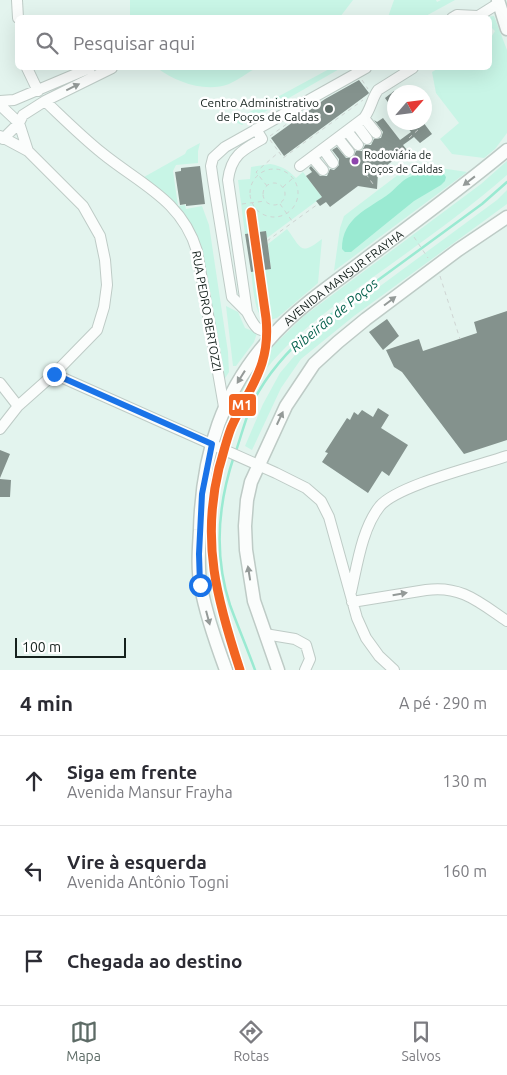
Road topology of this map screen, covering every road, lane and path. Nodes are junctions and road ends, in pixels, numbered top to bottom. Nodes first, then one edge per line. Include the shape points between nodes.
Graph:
1 (17, 0) edge
2 (499, 2) edge
3 (18, 15) edge
4 (479, 15) edge
5 (507, 29) edge
6 (28, 70) edge
7 (85, 70) edge
8 (108, 70) edge
9 (362, 70) edge
10 (410, 70) edge
11 (362, 80) dead end
12 (38, 90) junction
13 (372, 94) dead end
14 (364, 99) dead end
15 (0, 101) edge
16 (45, 101) junction
17 (0, 105) edge
18 (292, 120) dead end
19 (20, 123) junction
20 (256, 129) junction
21 (418, 130) edge
22 (339, 136) junction
23 (2, 138) edge
24 (409, 138) dead end
25 (507, 150) edge
26 (28, 151) junction
27 (350, 151) junction
28 (279, 152) junction
29 (300, 166) dead end
30 (258, 174) junction
31 (366, 174) dead end
32 (293, 178) junction
33 (373, 184) dead end
34 (267, 186) junction
35 (282, 187) junction
36 (266, 201) junction
37 (252, 203) junction
38 (280, 204) junction
39 (318, 204) dead end
40 (232, 205) junction
41 (286, 214) junction
42 (507, 217) edge
43 (292, 222) junction
44 (416, 239) dead end
45 (267, 241) dead end
46 (431, 263) junction
47 (247, 312) junction
48 (275, 332) junction
49 (460, 339) dead end
50 (57, 371) junction
51 (0, 383) edge
52 (18, 406) junction
53 (224, 407) junction
54 (0, 429) edge
55 (217, 446) junction
56 (507, 456) edge
57 (259, 466) junction
58 (351, 598) junction
59 (507, 621) edge
60 (265, 634) junction
61 (226, 670) edge
62 (278, 670) edge
63 (305, 670) edge
64 (394, 670) edge

1 - 3 street
2 - 4 street
2 - 5 main road
6 - 12 street
7 - 12 street
16 -> 8 street
9 - 20 street
10 - 22 street via 378,90 369,112
11 - 13 path
12 - 15 street via 14,100
14 - 28 path via 284,158
16 - 19 street via 23,115
16 - 53 street, RUA PEDRO BERTOZZI via 100,152 168,202 187,227 198,251
17 - 19 street
18 - 28 path via 268,137
19 - 23 street
19 - 26 street
20 - 40 street via 262,139 240,153 229,171
20 - 47 street via 218,152 211,166 232,297
21 - 24 path
22 - 27 street
22 - 27 street
22 - 27 street
22 - 27 street
22 - 29 street
23 - 26 street
25 -> 48 main road, AVENIDA MANSUR FRAYHA via 324,290
26 - 50 street via 83,206 100,236 105,260 107,285 100,321 96,330
28 - 30 path via 256,172
30 - 32 path via 264,170 280,169
30 - 34 path
30 - 37 path via 250,188
31 - 33 path
32 - 35 path
32 - 41 path via 298,194 292,209
34 - 35 path via 273,183
34 - 36 path via 263,195
35 - 38 path via 284,198
36 - 37 path
36 - 38 path via 272,205
37 - 40 path
37 - 41 path via 262,214 270,217
38 - 41 path
39 - 43 path
40 - 47 street
41 - 43 path
42 - 46 main road
43 - 45 path
44 - 46 path
46 - 49 path via 442,281
57 -> 46 main road via 286,406 314,364
47 - 48 street via 257,328
48 -> 53 main road, AVENIDA MANSUR FRAYHA via 248,365
50 - 52 street
50 - 55 street
51 - 52 street
52 - 54 street
53 - 55 main road, AVENIDA MANSUR FRAYHA
55 - 57 street
55 -> 61 main road, AVENIDA MANSUR FRAYHA via 202,494 199,554 209,621
56 - 58 street via 410,487 388,499 380,507 363,541
57 - 58 street via 306,488 321,501 329,517
60 -> 57 main road via 254,601 245,526 251,482
58 -> 59 street via 452,590 475,600
58 - 64 street via 366,638
60 - 62 main road
60 - 63 street via 295,639 306,646 310,659

